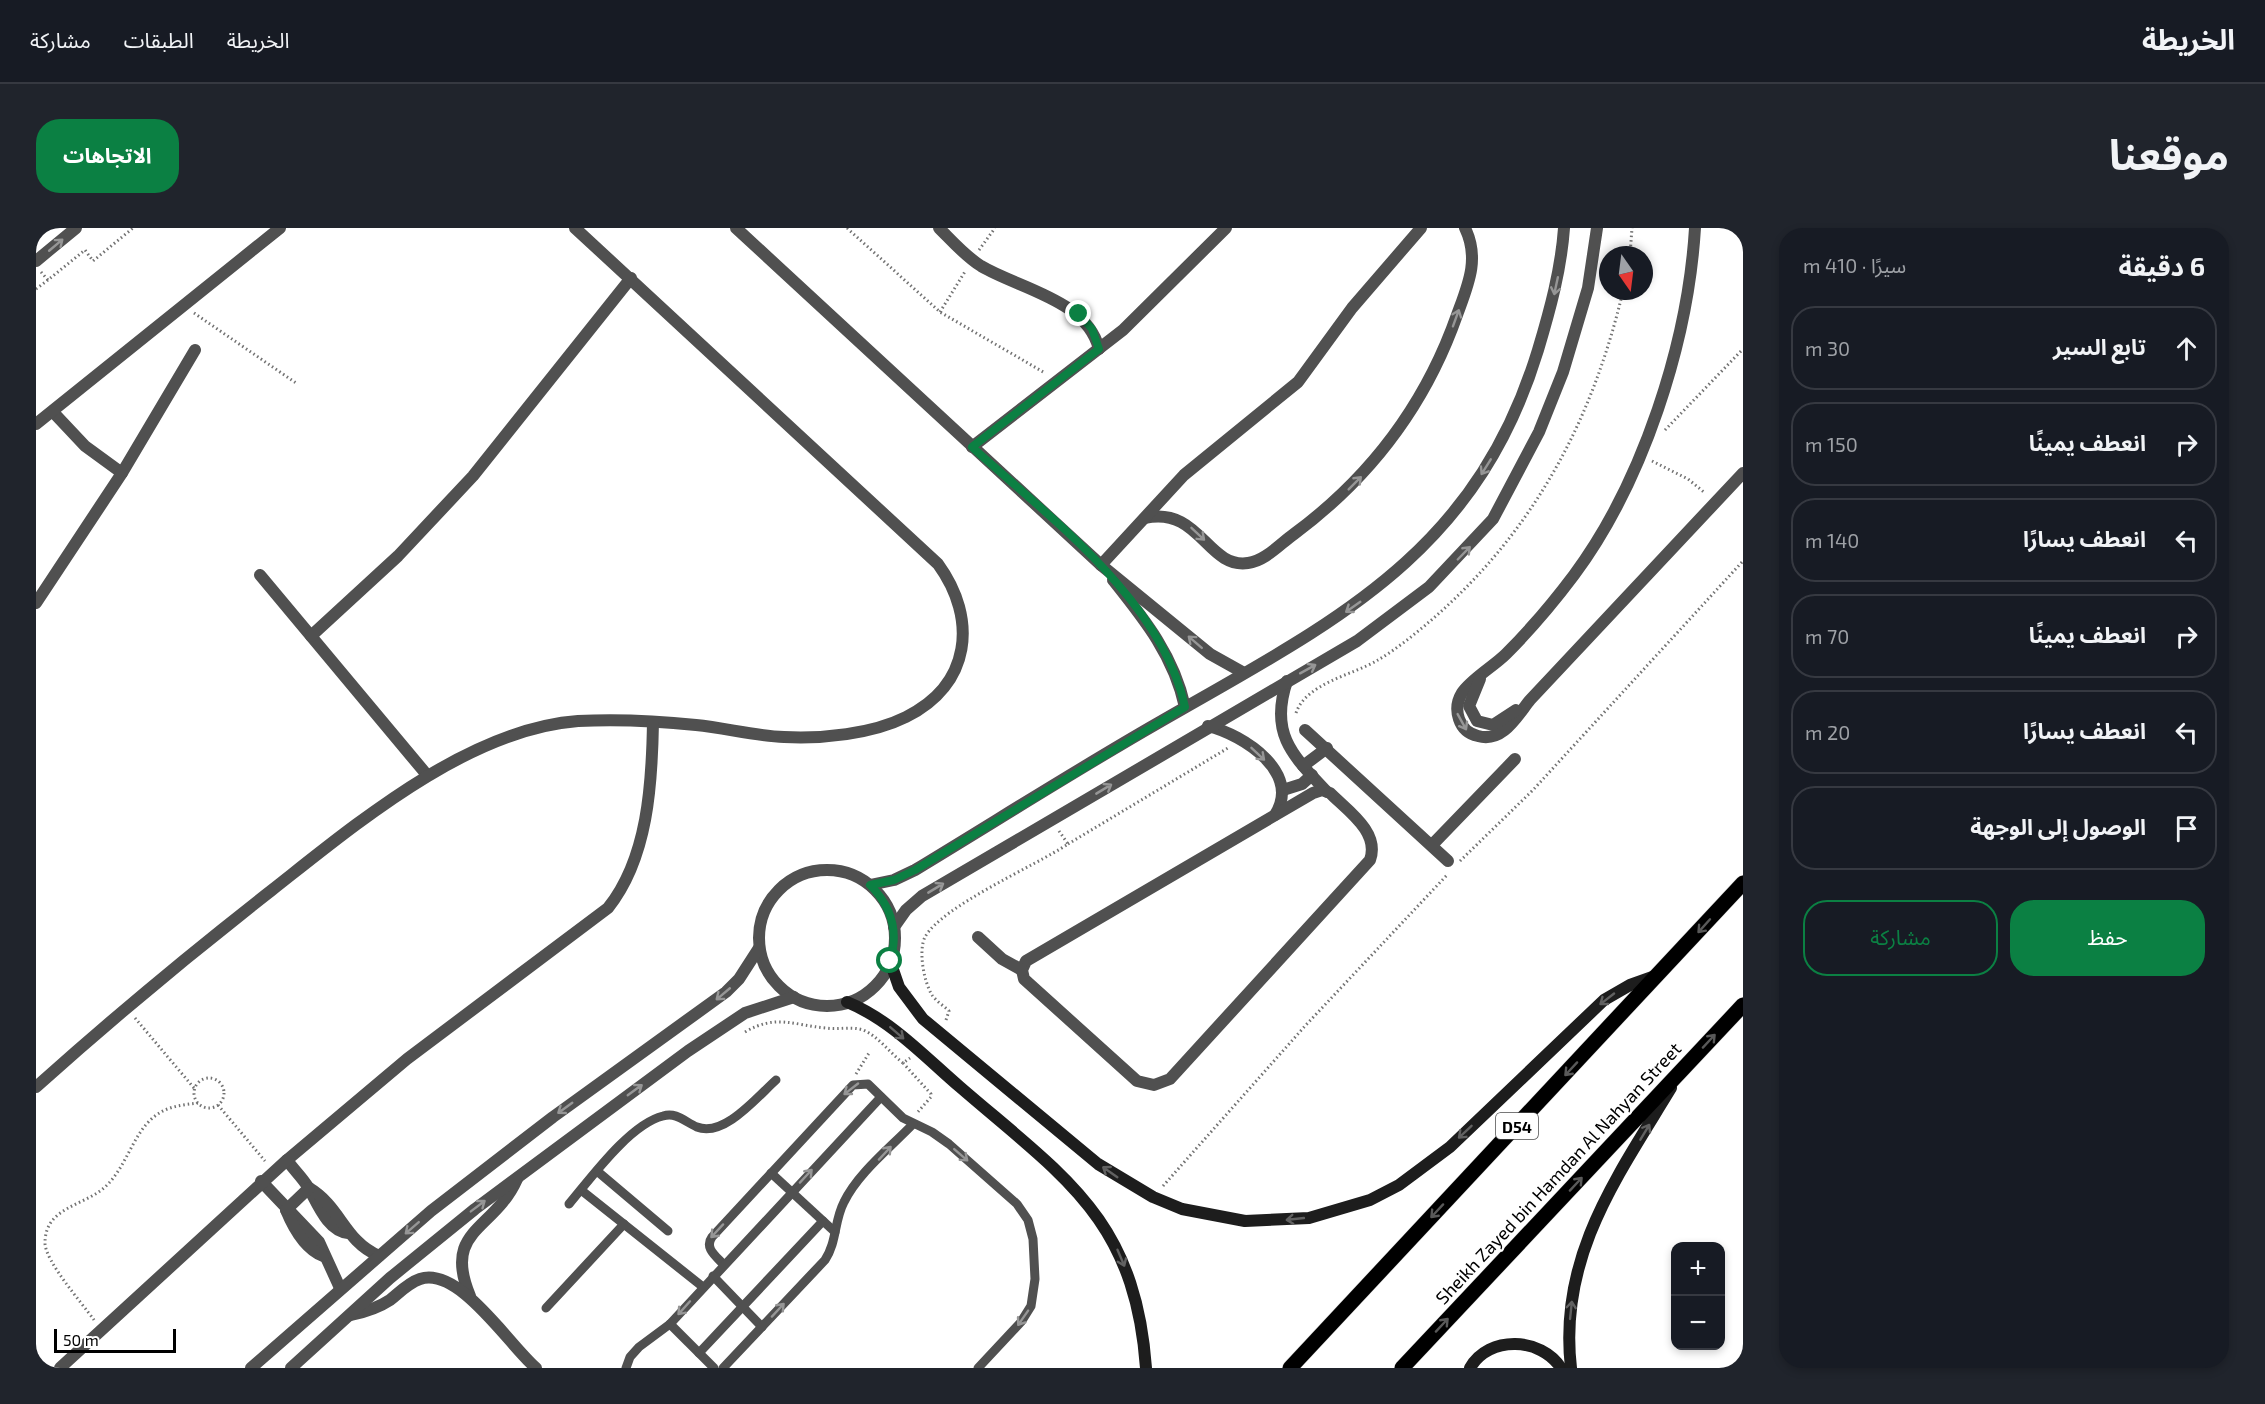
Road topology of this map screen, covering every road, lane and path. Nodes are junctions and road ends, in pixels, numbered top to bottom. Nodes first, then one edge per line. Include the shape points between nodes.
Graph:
1 (76, 228) edge
2 (133, 228) edge
3 (280, 228) edge
4 (575, 228) edge
5 (736, 228) edge
6 (847, 228) edge
7 (939, 228) edge
8 (1226, 228) edge
9 (1421, 228) edge
10 (1465, 228) edge
11 (1564, 228) edge
12 (1597, 228) edge
13 (1632, 228) edge
14 (1695, 228) edge
15 (1631, 246) edge
16 (36, 261) edge
17 (36, 266) edge
18 (631, 278) junction
19 (48, 280) junction
20 (36, 289) edge
21 (185, 306) junction
22 (1099, 349) junction
23 (1743, 349) edge
24 (195, 350) dead end
25 (1058, 381) junction
26 (296, 384) dead end
27 (53, 412) junction
28 (36, 424) edge
29 (1646, 438) junction
30 (972, 447) junction
31 (1639, 457) junction
32 (1743, 472) edge
33 (122, 473) junction
34 (1715, 503) junction
35 (1145, 518) junction
36 (1743, 561) edge
37 (1101, 565) junction
38 (260, 575) dead end
39 (36, 603) edge
40 (311, 636) junction
41 (1244, 673) junction
42 (1287, 681) junction
43 (1185, 707) junction
44 (653, 722) junction
45 (1208, 726) junction
46 (1305, 729) dead end
47 (1244, 741) junction
48 (1327, 747) junction
49 (1515, 759) dead end
50 (1308, 771) junction
51 (427, 775) junction
52 (1283, 790) junction
53 (1327, 792) junction
54 (1275, 815) junction
55 (1052, 819) junction
56 (1068, 844) junction
57 (1432, 845) junction
58 (1451, 866) junction
59 (1743, 883) edge
60 (870, 885) junction
61 (894, 927) junction
62 (978, 937) dead end
63 (759, 948) junction
64 (890, 961) junction
65 (1022, 970) junction
66 (1659, 975) junction
67 (794, 997) junction
68 (847, 1002) junction
69 (1743, 1005) edge
70 (126, 1008) junction
71 (937, 1030) junction
72 (740, 1034) dead end
73 (918, 1051) junction
74 (869, 1053) dead end
75 (903, 1063) junction
76 (1682, 1071) junction
77 (776, 1080) dead end
78 (857, 1083) junction
79 (36, 1088) edge
80 (194, 1088) junction
81 (881, 1097) junction
82 (198, 1103) junction
83 (218, 1104) junction
84 (914, 1124) junction
85 (286, 1160) junction
86 (273, 1171) junction
87 (597, 1171) junction
88 (771, 1173) junction
89 (518, 1176) junction
90 (261, 1181) junction
91 (309, 1188) junction
92 (581, 1190) junction
93 (792, 1192) junction
94 (1153, 1197) junction
95 (569, 1204) dead end
96 (286, 1210) junction
97 (823, 1221) junction
98 (624, 1224) junction
99 (668, 1231) dead end
100 (835, 1232) junction
101 (379, 1256) junction
102 (724, 1265) junction
103 (713, 1276) junction
104 (703, 1287) junction
105 (340, 1288) junction
106 (471, 1297) junction
107 (743, 1306) junction
108 (546, 1308) dead end
109 (350, 1315) junction
110 (670, 1324) junction
111 (762, 1327) junction
112 (100, 1329) junction
113 (699, 1353) junction
114 (523, 1362) edge
115 (60, 1368) edge
116 (251, 1368) edge
117 (291, 1368) edge
118 (536, 1368) edge
119 (626, 1368) edge
120 (714, 1368) edge
121 (723, 1368) edge
122 (978, 1368) edge
123 (1146, 1368) edge
124 (1290, 1368) edge
125 (1402, 1368) edge
126 (1470, 1368) edge
127 (1561, 1368) edge
128 (1571, 1368) edge

16 -> 1 street
2 - 19 path via 93,261 85,250
3 - 21 street
4 - 18 street
5 - 30 street
6 - 25 path via 940,312
7 - 22 street via 981,266 1079,314 1092,329
8 - 22 street via 1153,303
9 - 35 street via 1352,308 1298,382 1197,463
35 -> 10 street via 1161,516 1184,522 1224,558 1246,564 1267,555 1337,500 1399,431 1438,364 1474,265
11 -> 41 street via 1553,301 1526,387 1499,446 1464,500 1424,546 1380,587 1331,622
42 -> 12 street via 1357,641 1405,607 1451,566 1493,519 1539,432 1563,372 1588,288
13 - 15 path
14 - 29 street via 1680,330
17 - 19 path
18 - 40 street via 466,484 398,556
18 - 44 street via 938,564 959,602 965,630 963,649 947,684 920,710 885,725 785,737
19 - 20 path
21 - 26 path
21 - 27 street
22 - 25 street
23 - 29 path via 1674,423
24 - 33 street
25 - 30 street
27 - 28 street
27 - 33 street via 85,446
29 - 31 street
30 - 37 street
31 - 34 path via 1688,479
31 - 34 street via 1618,508 1576,573 1531,627 1465,689 1457,708 1463,727 1474,735 1488,738 1501,734
32 - 34 street
33 - 39 street
35 - 37 street
36 - 58 path via 1533,790
41 -> 37 street via 1220,662
37 - 43 street via 1167,654
38 - 40 street
40 - 51 street
41 - 43 street
42 - 45 street
42 - 50 street via 1280,706 1282,732 1291,751
43 - 60 street via 915,870
44 - 51 street via 549,726 502,740
44 - 85 street via 650,782 639,842 625,884 608,908 407,1059
45 - 47 street
55 -> 45 street
46 - 48 street
47 -> 52 street via 1277,773
47 - 56 path via 1214,755
48 - 50 street
48 - 57 street
49 - 57 street
50 - 52 street via 1302,784
50 - 53 street
51 - 70 street via 302,866
52 - 54 street
53 - 54 street via 1316,791
53 - 65 street via 1370,834 1370,860 1170,1079 1154,1085 1137,1081 1027,982
54 - 65 street via 1026,961
55 - 56 path
61 -> 55 street via 922,896
56 - 71 path via 944,915 930,929 923,940 924,970 932,996 949,1011
57 - 58 street
58 - 94 path
59 -> 66 main road, D54
60 - 61 street via 886,904
60 - 63 street via 857,877 828,870 799,876 781,888 767,905 761,919
61 - 64 street
62 - 65 street via 1002,959
63 - 67 street via 771,976
63 -> 101 street via 726,992 553,1117
64 - 68 street via 869,991
64 - 71 street via 906,998
66 -> 94 street via 1604,1000 1425,1167 1370,1200 1319,1215 1277,1221 1214,1217
66 -> 124 main road, D54
67 - 68 street via 820,1005
89 -> 67 street via 730,1022 760,1006
68 -> 73 street via 883,1021
76 -> 69 main road, Sheikh Zayed bin Hamdan Al Nahyan Street
70 - 79 street
70 - 80 path
94 -> 71 street via 1098,1164
72 - 75 path via 757,1025 782,1020 828,1029 864,1030
73 - 75 path
73 -> 123 street via 1067,1179 1094,1211 1117,1247 1133,1285 1143,1326
74 - 78 path via 856,1072
75 - 84 path via 931,1094 918,1109
125 -> 76 main road, Sheikh Zayed bin Hamdan Al Nahyan Street
128 -> 76 street via 1569,1323 1573,1291 1590,1229
77 - 87 lane via 719,1128 700,1128 672,1115 659,1117 623,1142
78 - 81 lane via 868,1084
78 -> 88 lane
80 - 82 path
80 - 83 path via 201,1080 217,1081 224,1090
81 - 84 lane
93 -> 81 lane
82 - 83 path via 208,1108
82 - 112 path via 173,1106 156,1115 143,1128 107,1185 83,1202 59,1212 51,1222 46,1239 48,1255
83 - 86 path
100 -> 84 lane via 850,1192
84 -> 122 lane via 941,1138 1017,1204 1031,1230 1035,1279 1031,1306
85 - 86 street
85 - 91 street
86 - 90 street
87 - 92 lane
87 - 99 lane
88 - 93 lane
88 -> 102 lane via 710,1239 710,1249
89 - 106 street via 501,1206 470,1235 462,1250 460,1264
109 -> 89 street via 432,1243
90 - 96 street
90 - 112 street
91 - 96 street
91 - 101 street via 326,1200 362,1247
92 - 95 lane
92 - 98 lane
93 - 97 lane
93 - 102 lane
96 - 105 street via 301,1220 319,1242
97 - 100 lane
97 - 107 lane
98 - 104 lane
98 - 108 lane
111 -> 100 lane via 825,1260
101 - 105 street
102 - 103 lane
103 - 104 lane
103 - 107 lane
104 -> 110 lane
105 - 116 street
106 - 109 street via 444,1280 425,1278 412,1282 376,1308
106 - 114 street
107 - 111 lane
107 - 113 lane
109 - 117 street
110 - 113 lane
110 - 119 lane via 639,1347
111 - 121 lane
112 - 115 street
113 - 120 lane
114 - 118 street
126 - 127 street via 1486,1351 1502,1344 1519,1343 1535,1348

